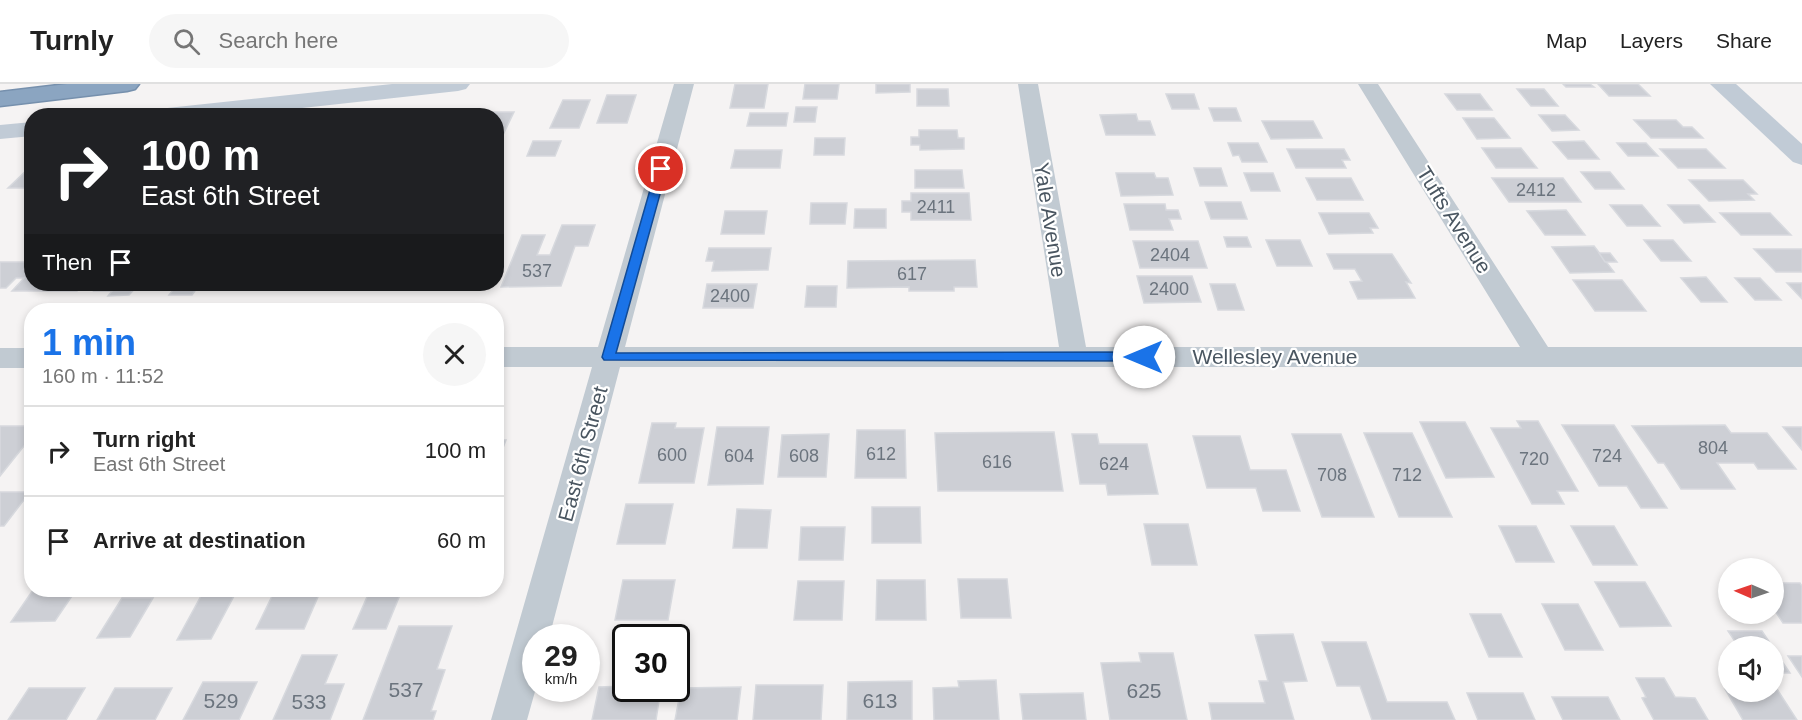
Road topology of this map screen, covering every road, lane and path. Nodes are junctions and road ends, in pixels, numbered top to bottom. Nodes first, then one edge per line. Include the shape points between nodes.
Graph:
1 (127, 84) edge
2 (458, 84) edge
3 (684, 84) edge
4 (1028, 84) edge
5 (1368, 84) edge
6 (1722, 84) edge
7 (0, 99) edge
8 (233, 108) edge
9 (24, 130) edge
10 (0, 132) edge
11 (1802, 157) edge
12 (504, 357) edge
13 (608, 357) junction
14 (1074, 357) junction
15 (1540, 357) junction
16 (1802, 357) edge
17 (0, 358) edge
18 (24, 358) edge
19 (509, 720) edge

1 - 7 highway
2 - 8 main road
3 - 13 street, East 6th Street
4 - 14 street, Yale Avenue
5 - 15 street, Tufts Avenue
6 - 11 main road
9 - 10 main road
12 - 13 street, Wellesley Avenue
13 - 14 street, Wellesley Avenue
13 - 19 street, East 6th Street
14 - 15 street, Wellesley Avenue
15 - 16 street, Wellesley Avenue
17 - 18 street

